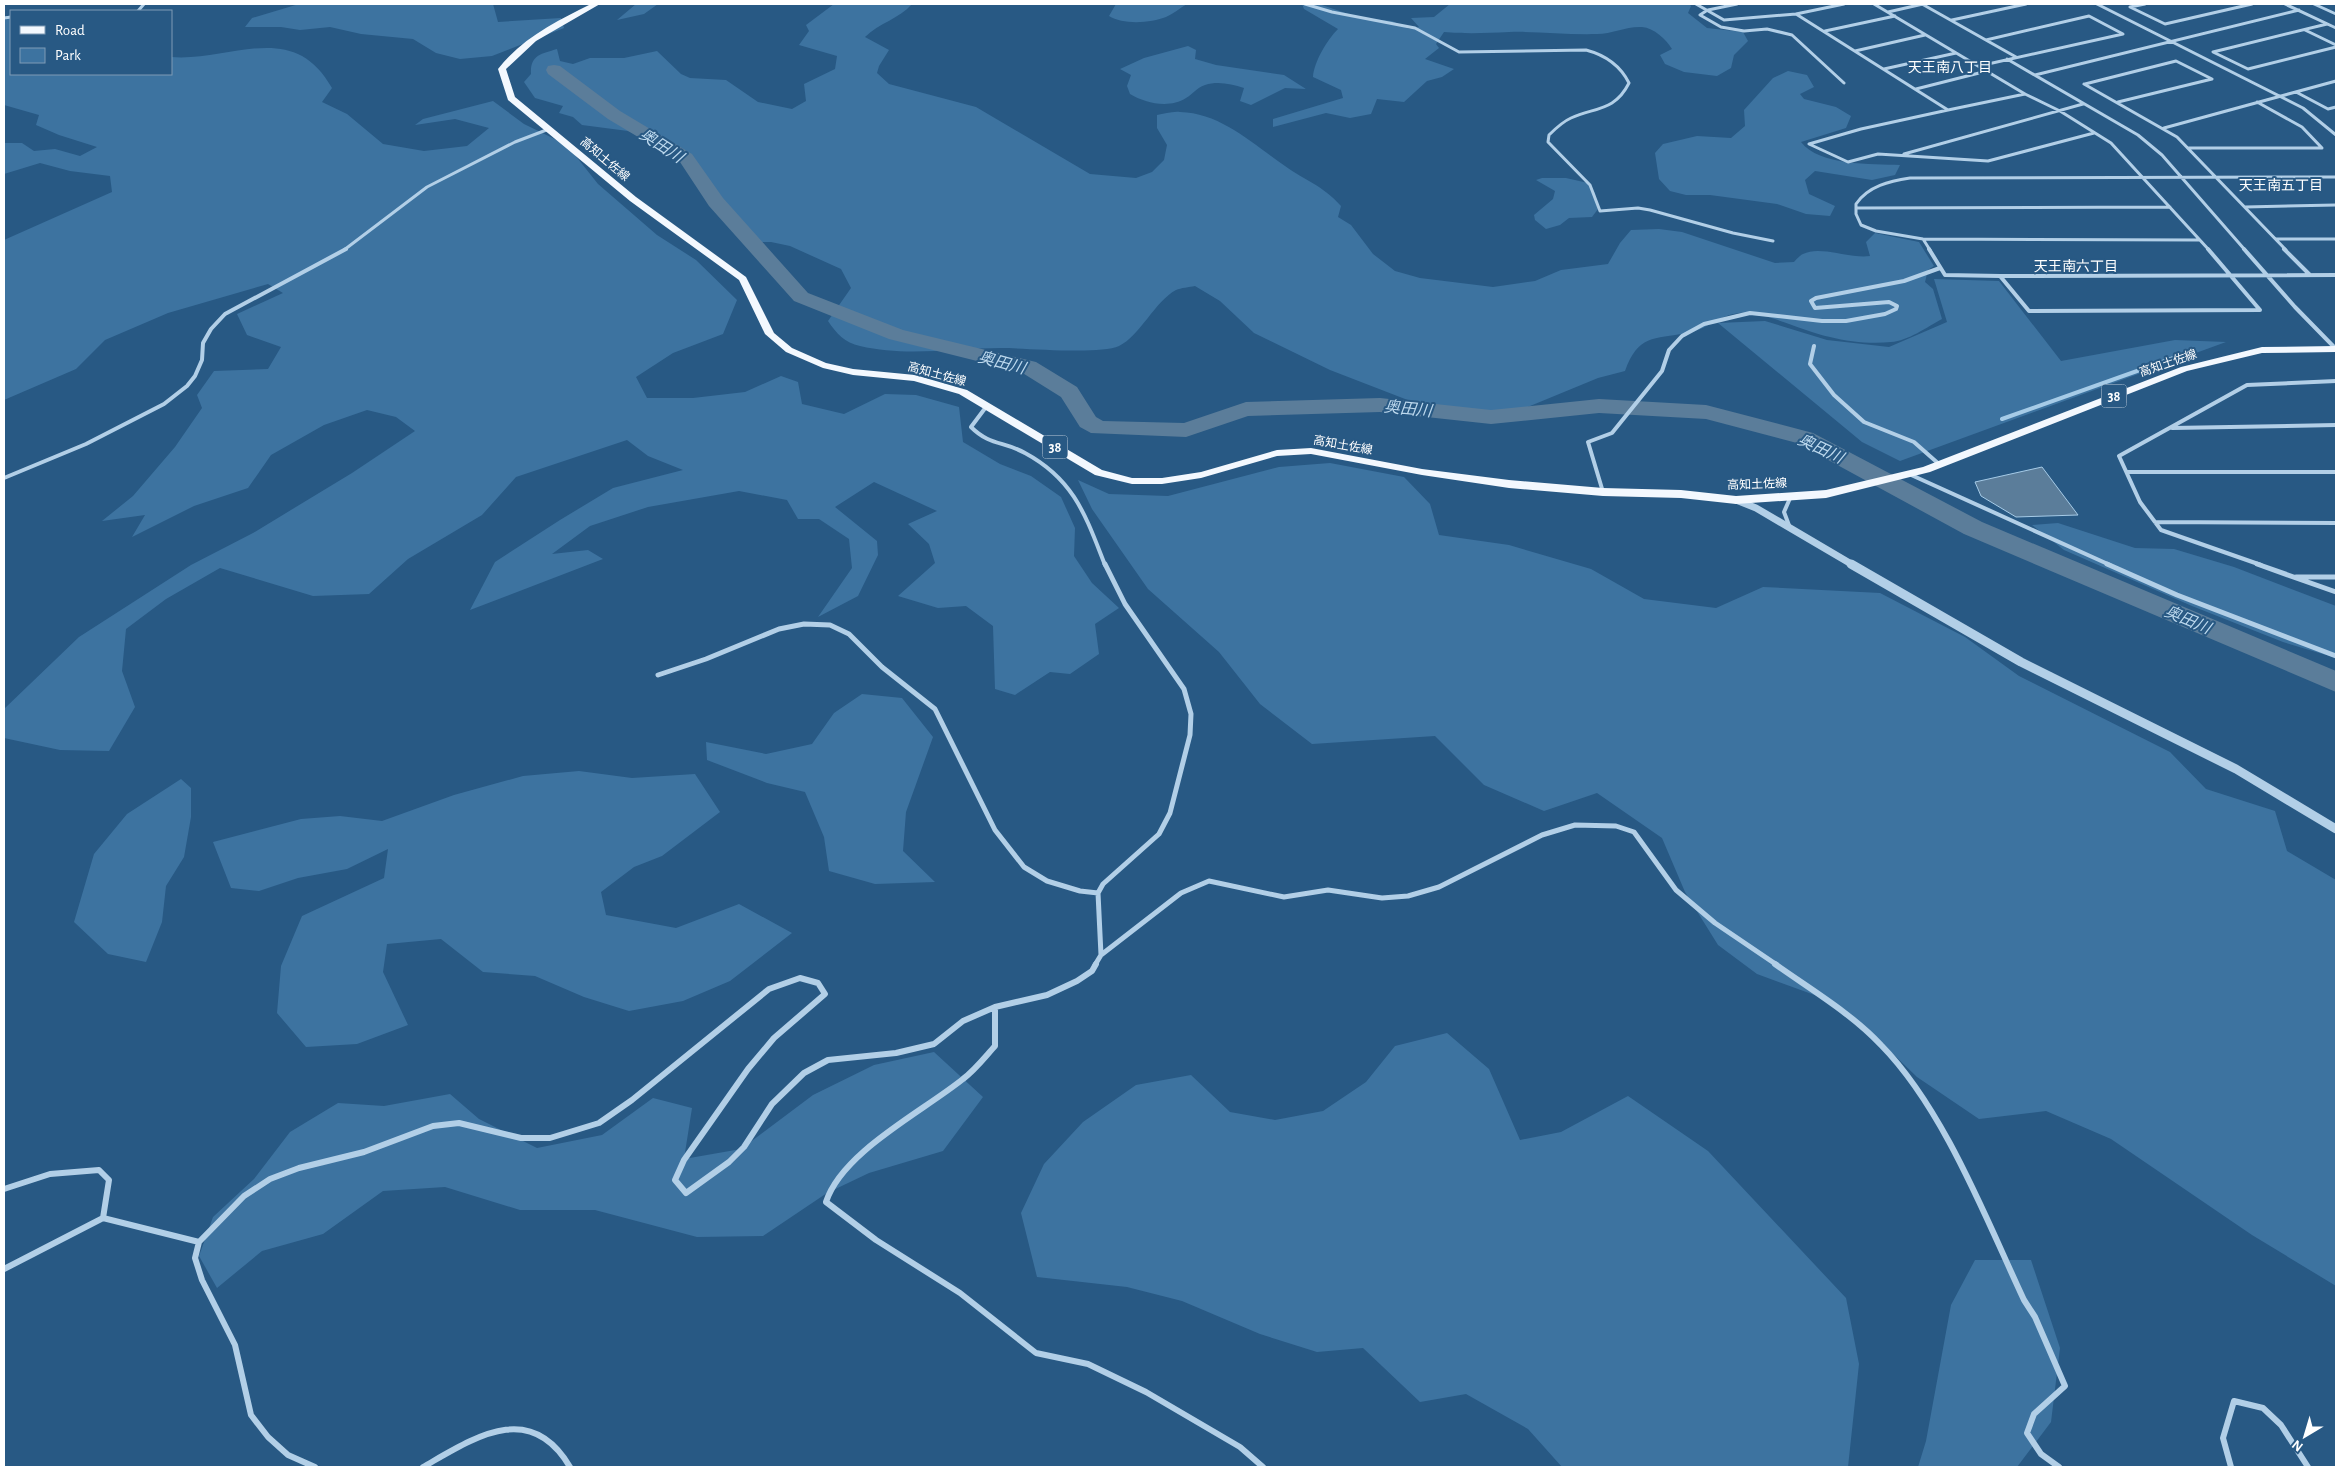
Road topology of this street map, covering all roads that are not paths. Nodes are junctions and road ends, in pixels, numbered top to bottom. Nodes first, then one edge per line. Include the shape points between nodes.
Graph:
1 (596, 4) edge
2 (1305, 4) edge
3 (1696, 4) edge
4 (1737, 4) edge
5 (1844, 4) edge
6 (1874, 4) edge
7 (1935, 4) edge
8 (2026, 4) edge
9 (2097, 4) edge
10 (2145, 4) edge
11 (2252, 4) edge
12 (2285, 4) edge
13 (2314, 4) edge
14 (1923, 5) edge
15 (1707, 10) junction
16 (2299, 10) junction
17 (1888, 12) junction
18 (1796, 14) junction
19 (2336, 14) edge
20 (1895, 16) junction
21 (1952, 20) junction
22 (2327, 24) junction
23 (2336, 28) edge
24 (2305, 30) junction
25 (1825, 31) junction
26 (1926, 34) junction
27 (1986, 40) junction
28 (2172, 42) junction
29 (2336, 46) edge
30 (1855, 50) junction
31 (1956, 53) junction
32 (2016, 57) junction
33 (2007, 60) junction
34 (1978, 66) junction
35 (1884, 69) junction
36 (1987, 71) junction
37 (2035, 75) junction
38 (2336, 81) edge
39 (1844, 83) dead end
40 (1916, 89) junction
41 (2295, 92) junction
42 (2025, 94) junction
43 (2281, 96) junction
44 (2257, 102) junction
45 (2118, 103) junction
46 (2083, 104) junction
47 (2336, 108) edge
48 (1948, 110) junction
49 (2060, 111) junction
50 (2164, 128) junction
51 (549, 129) junction
52 (2094, 133) junction
53 (2336, 135) edge
54 (2188, 148) junction
55 (1898, 155) junction
56 (2216, 176) junction
57 (2143, 177) junction
58 (2181, 177) junction
59 (2336, 177) edge
60 (2336, 205) edge
61 (2245, 206) junction
62 (2170, 207) junction
63 (1857, 208) junction
64 (1923, 239) junction
65 (2276, 239) junction
66 (2336, 239) edge
67 (2199, 240) junction
68 (1773, 241) dead end
69 (1940, 268) junction
70 (2310, 275) junction
71 (2336, 275) edge
72 (2000, 276) junction
73 (2233, 276) junction
74 (2268, 276) junction
75 (1814, 346) dead end
76 (2336, 349) edge
77 (2336, 381) edge
78 (986, 407) junction
79 (2336, 425) edge
80 (2171, 428) junction
81 (1940, 465) junction
82 (2127, 472) junction
83 (2336, 472) edge
84 (1904, 475) junction
85 (4, 478) edge
86 (1603, 492) junction
87 (1791, 496) junction
88 (1736, 500) junction
89 (2155, 522) junction
90 (2336, 523) edge
91 (1791, 528) junction
92 (2291, 577) junction
93 (2336, 577) edge
94 (2336, 592) edge
95 (2336, 656) edge
96 (658, 675) dead end
97 (2336, 829) edge
98 (1098, 893) junction
99 (1101, 955) junction
100 (995, 1007) junction
101 (4, 1189) edge
102 (103, 1218) junction
103 (199, 1242) junction
104 (4, 1269) edge
105 (315, 1467) edge
106 (423, 1467) edge
107 (570, 1467) edge
108 (1262, 1467) edge
109 (2059, 1467) edge
110 (2231, 1467) edge
111 (2308, 1467) edge

1 - 51 main road, 高知土佐線 / 38 via 547,28 525,44 502,69 511,98
2 - 68 street via 1415,28 1430,33 1458,52 1586,50 1598,53 1626,76 1629,83 1624,94 1614,103 1570,118 1549,136 1548,142 1590,185 1600,211 1650,210
3 - 15 street
4 - 15 street
5 - 18 street
6 - 17 street
7 - 14 street
8 - 21 street
9 - 28 street
10 - 11 street via 2130,7 2165,24
12 - 16 street
13 - 19 street
14 - 17 street
14 - 21 street
15 - 18 street via 1724,20
15 - 39 street via 1700,15 1721,27 1744,31 1767,29 1792,35
16 - 22 street
16 - 28 street
17 - 20 street
18 - 25 street
20 - 25 street
20 - 26 street
21 - 27 street
22 - 23 street
22 - 24 street
24 - 29 street
24 - 29 street via 2213,52 2248,69
25 - 30 street
26 - 30 street
26 - 31 street
27 - 32 street
27 - 32 street via 2089,16 2122,34
28 - 37 street
28 - 43 street
30 - 35 street
31 - 34 street
31 - 35 street
32 - 33 street
33 - 34 street
33 - 37 street
34 - 36 street
35 - 40 street
36 - 40 street
36 - 42 street
37 - 46 street
38 - 41 street
40 - 48 street
41 - 43 street
41 - 47 street via 2328,109
42 - 48 street
42 - 49 street
43 - 44 street
43 - 53 street via 2313,114
44 - 50 street
44 - 54 street via 2302,127 2322,148
45 - 45 street via 2184,86 2212,79 2176,61 2084,84
45 - 50 street
46 - 49 street
46 - 58 street via 2138,135
48 - 55 street via 1809,144 1848,162 1878,154
49 - 52 street
49 - 55 street
50 - 54 street
51 - 78 main road, 高知土佐線 / 38 via 633,199 743,279 770,334 788,350 823,365 853,372 916,378 963,392
51 - 85 street via 515,142 427,187 353,245 225,314 203,342 202,360 195,376 164,404 86,444
52 - 55 street via 1988,161
52 - 57 street via 2110,143
54 - 56 street
56 - 58 street
56 - 59 street
56 - 61 street
57 - 58 street
57 - 62 street
57 - 63 street via 1890,180 1867,190 1858,201
58 - 74 street
60 - 61 street
61 - 65 street
62 - 63 street
62 - 67 street
63 - 64 street via 1861,225 1876,231
64 - 67 street
64 - 69 street
65 - 66 street
65 - 70 street
67 - 73 street
69 - 72 street via 1945,275
69 - 86 street via 1904,280 1811,301 1815,308 1889,302 1897,306 1885,314 1846,321 1750,314 1704,324 1682,336 1669,350 1662,371 1628,415 1612,433 1588,442
70 - 71 street
70 - 74 street
72 - 73 street
72 - 73 street via 2029,311 2260,310
73 - 74 street
74 - 76 street
75 - 81 street via 1810,364 1834,395 1864,422 1914,442
76 - 81 main road, 高知土佐線 / 38 via 2262,350 2184,369
77 - 80 street via 2247,385
78 - 86 main road, 高知土佐線 / 38 via 1099,473 1132,481 1162,481 1201,475 1277,453 1311,451 1422,472
78 - 98 street via 971,427 982,438 1024,452 1054,471 1071,492 1086,515 1105,565 1125,604 1184,689 1188,701 1190,735 1170,813 1159,834 1103,884
79 - 80 street
80 - 82 street via 2119,456
81 - 84 main road, 高知土佐線 / 38
82 - 83 street
82 - 89 street via 2140,502
84 - 87 main road, 高知土佐線 / 38 via 1826,494
84 - 95 street via 2177,595
86 - 88 main road, 高知土佐線 / 38 via 1681,494
87 - 88 main road, 高知土佐線 / 38
87 - 91 street via 1783,506 1782,514
88 - 91 street
89 - 90 street
89 - 92 street via 2161,530
91 - 97 street via 1951,623 2278,792
92 - 93 street
92 - 94 street
96 - 98 street via 706,660 779,629 804,624 830,625 849,634 882,667 935,709 995,830 1024,867 1048,881
98 - 99 street
99 - 100 street via 1092,971 1077,982 1047,995
99 - 109 street via 1181,893 1209,881 1284,897 1328,890 1382,898 1408,896 1439,887 1542,835 1575,825 1616,826 1634,832 1676,890 1714,923 1746,942 1846,1015 1881,1044 1912,1081 1953,1150 2065,1386 2034,1414 2028,1433 2042,1454
100 - 103 street via 963,1021 934,1044 896,1054 828,1060 804,1073 772,1104 744,1147 686,1193 675,1180 684,1160 748,1069 774,1038 825,994 818,983 800,978 769,989 599,1123 550,1138 520,1138 460,1123 434,1126 364,1152 270,1178 244,1196
100 - 108 street via 995,1046 966,1078 856,1157 831,1186 826,1202 876,1240 960,1293 1036,1353 1088,1364 1146,1392 1240,1446
101 - 102 street via 23,1180 83,1169 99,1170 109,1180
102 - 103 street
102 - 104 street
103 - 105 street via 195,1258 202,1280 235,1345 251,1415 268,1437 288,1454
106 - 107 street via 473,1438 499,1429 535,1432 559,1448
110 - 111 street via 2223,1438 2234,1401 2263,1408 2281,1424

